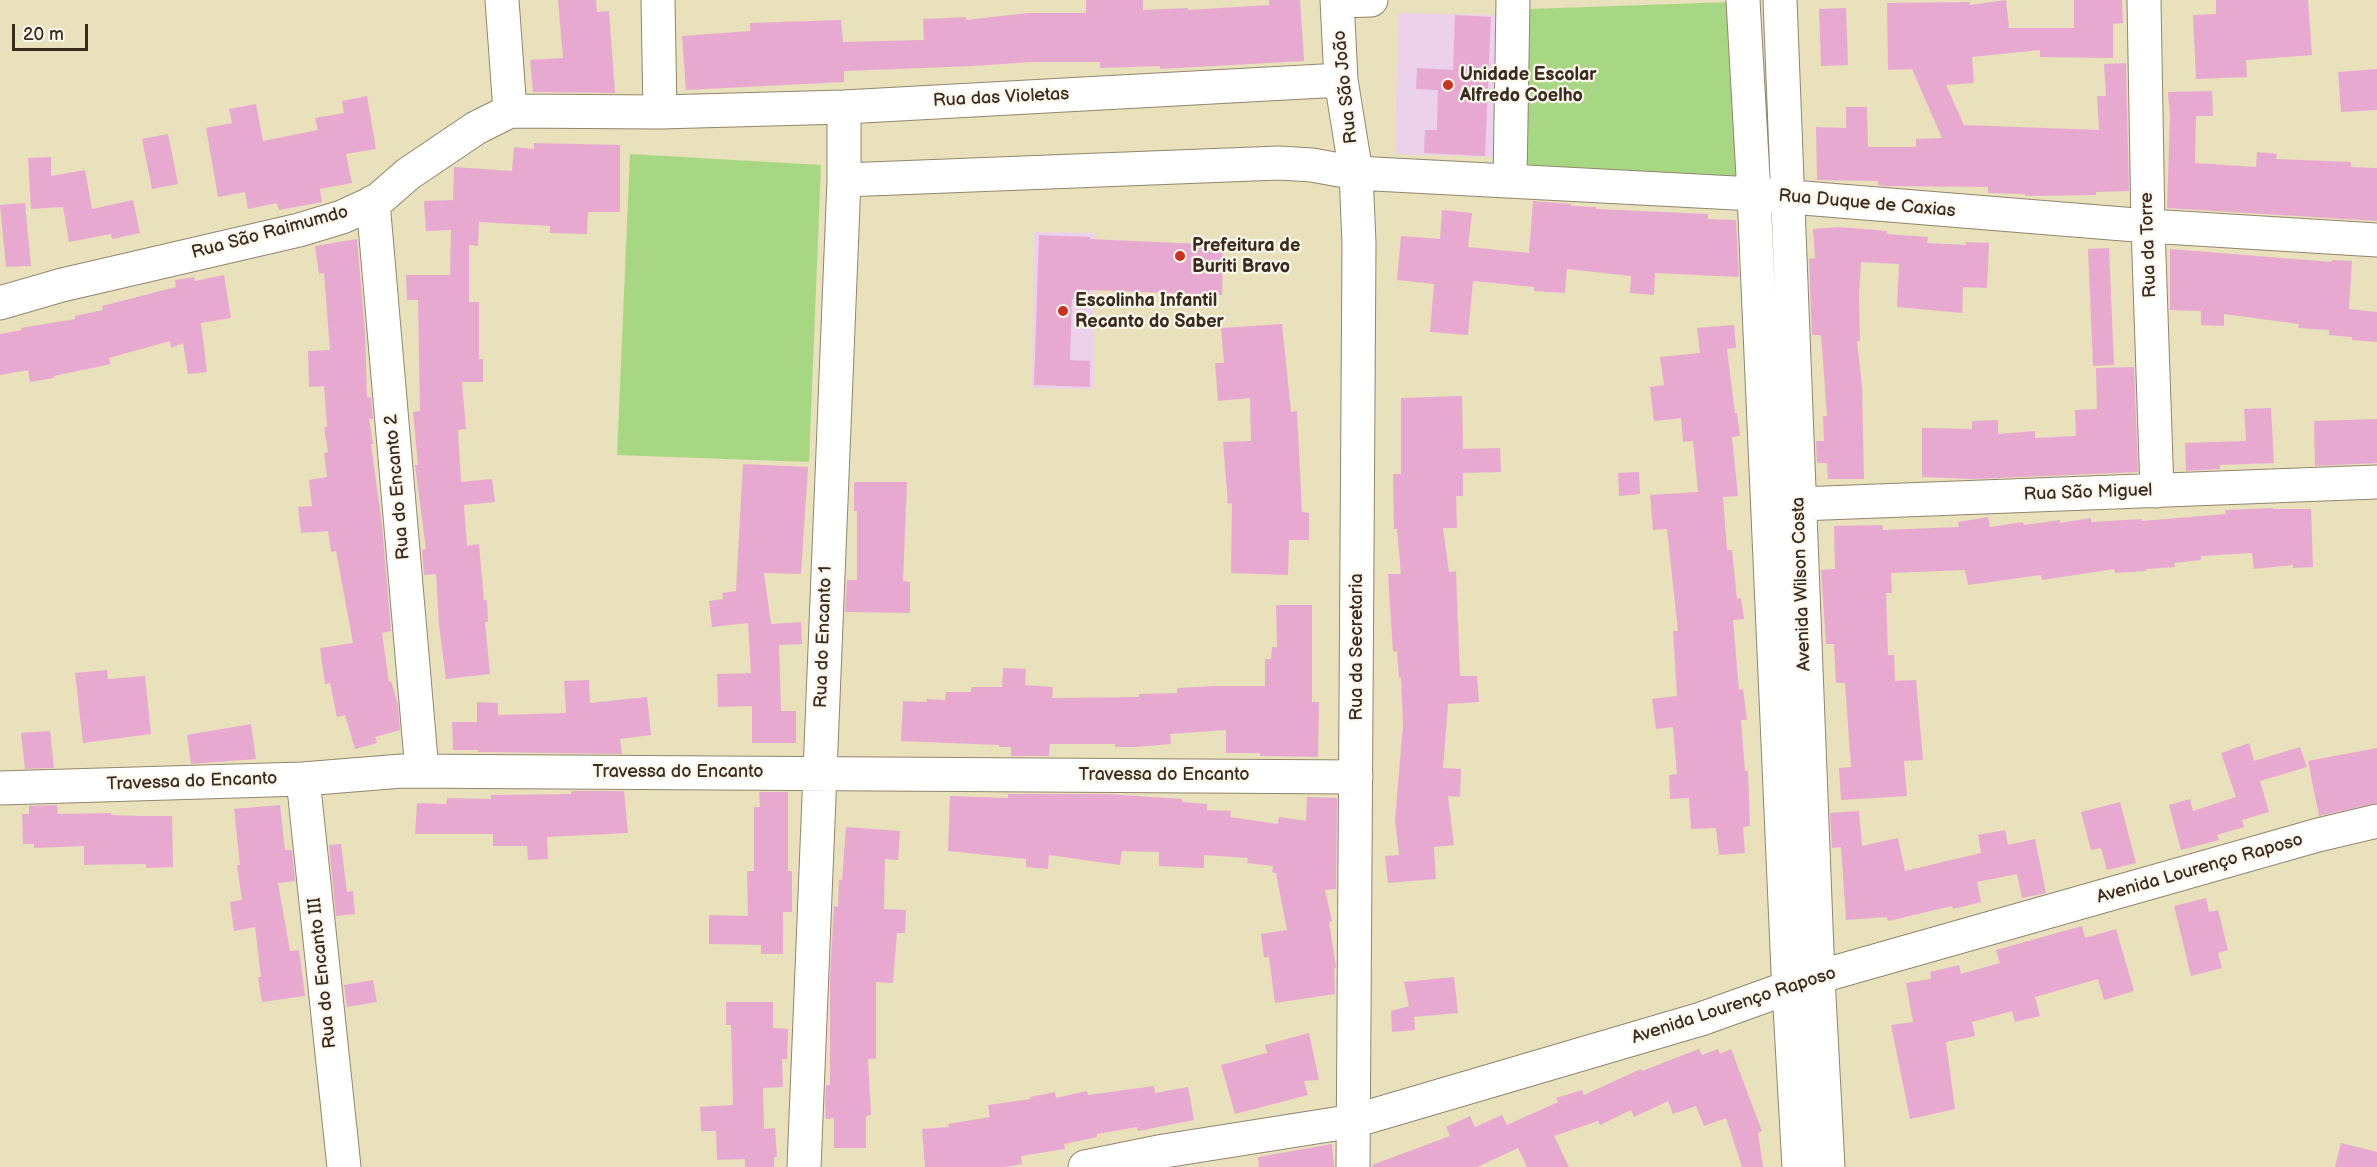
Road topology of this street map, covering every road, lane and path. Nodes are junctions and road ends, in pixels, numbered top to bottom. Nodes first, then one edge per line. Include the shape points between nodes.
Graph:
1 (502, 0) edge
2 (658, 0) edge
3 (1337, 0) edge
4 (1371, 0) edge
5 (1513, 0) edge
6 (1743, 0) edge
7 (1780, 0) edge
8 (2144, 0) edge
9 (1341, 80) junction
10 (844, 107) junction
11 (510, 111) junction
12 (660, 112) junction
13 (1356, 173) junction
14 (844, 180) junction
15 (1510, 182) junction
16 (1754, 194) junction
17 (1787, 198) junction
18 (374, 202) junction
19 (2148, 226) junction
20 (2377, 240) edge
21 (0, 303) edge
22 (2377, 482) edge
23 (2157, 491) junction
24 (1799, 504) junction
25 (422, 771) junction
26 (819, 772) junction
27 (1356, 777) junction
28 (303, 780) junction
29 (0, 788) edge
30 (2377, 821) edge
31 (1803, 982) junction
32 (1354, 1121) junction
33 (344, 1167) edge
34 (804, 1167) edge
35 (1085, 1167) edge
36 (1353, 1167) edge
37 (1799, 1167) edge
38 (1828, 1167) edge

1 - 11 street
2 - 12 street
3 - 4 street
3 - 9 street, Rua São João
5 - 15 street
6 - 16 street
7 - 17 street, Avenida Wilson Costa
8 - 19 street, Rua da Torre
9 - 10 street, Rua das Violetas
9 - 13 street, Rua São João
10 - 12 street, Rua das Violetas
10 - 14 street, Rua do Encanto 1
11 - 12 street, Rua São Raimumdo
11 - 18 street, Rua São Raimumdo via 476,128
13 - 14 street via 1279,163
13 - 15 street, Rua Duque de Caxias
13 - 27 street, Rua da Secretaria
14 - 26 street, Rua do Encanto 1
15 - 16 street, Rua Duque de Caxias
16 - 17 street, Rua Duque de Caxias
16 - 31 street
17 - 19 street, Rua Duque de Caxias
17 - 24 street, Avenida Wilson Costa
18 - 21 street, Rua São Raimumdo via 299,230
18 - 25 street, Rua do Encanto 2
19 - 20 street, Rua Duque de Caxias
19 - 23 street, Rua da Torre
22 - 23 street, Rua São Miguel
23 - 24 street, Rua São Miguel
24 - 31 street, Avenida Wilson Costa
25 - 26 street, Travessa do Encanto
25 - 28 street, Travessa do Encanto
26 - 27 street, Travessa do Encanto
26 - 34 street, Rua do Encanto 1
27 - 32 street, Rua da Secretaria
28 - 29 street, Travessa do Encanto
28 - 33 street, Rua do Encanto III
30 - 31 street, Avenida Lourenço Raposo
31 - 32 street, Avenida Lourenço Raposo via 1701,1019
31 - 37 street
31 - 38 street, Avenida Wilson Costa
32 - 35 street, Avenida Lourenço Raposo
32 - 36 street, Rua da Secretaria

